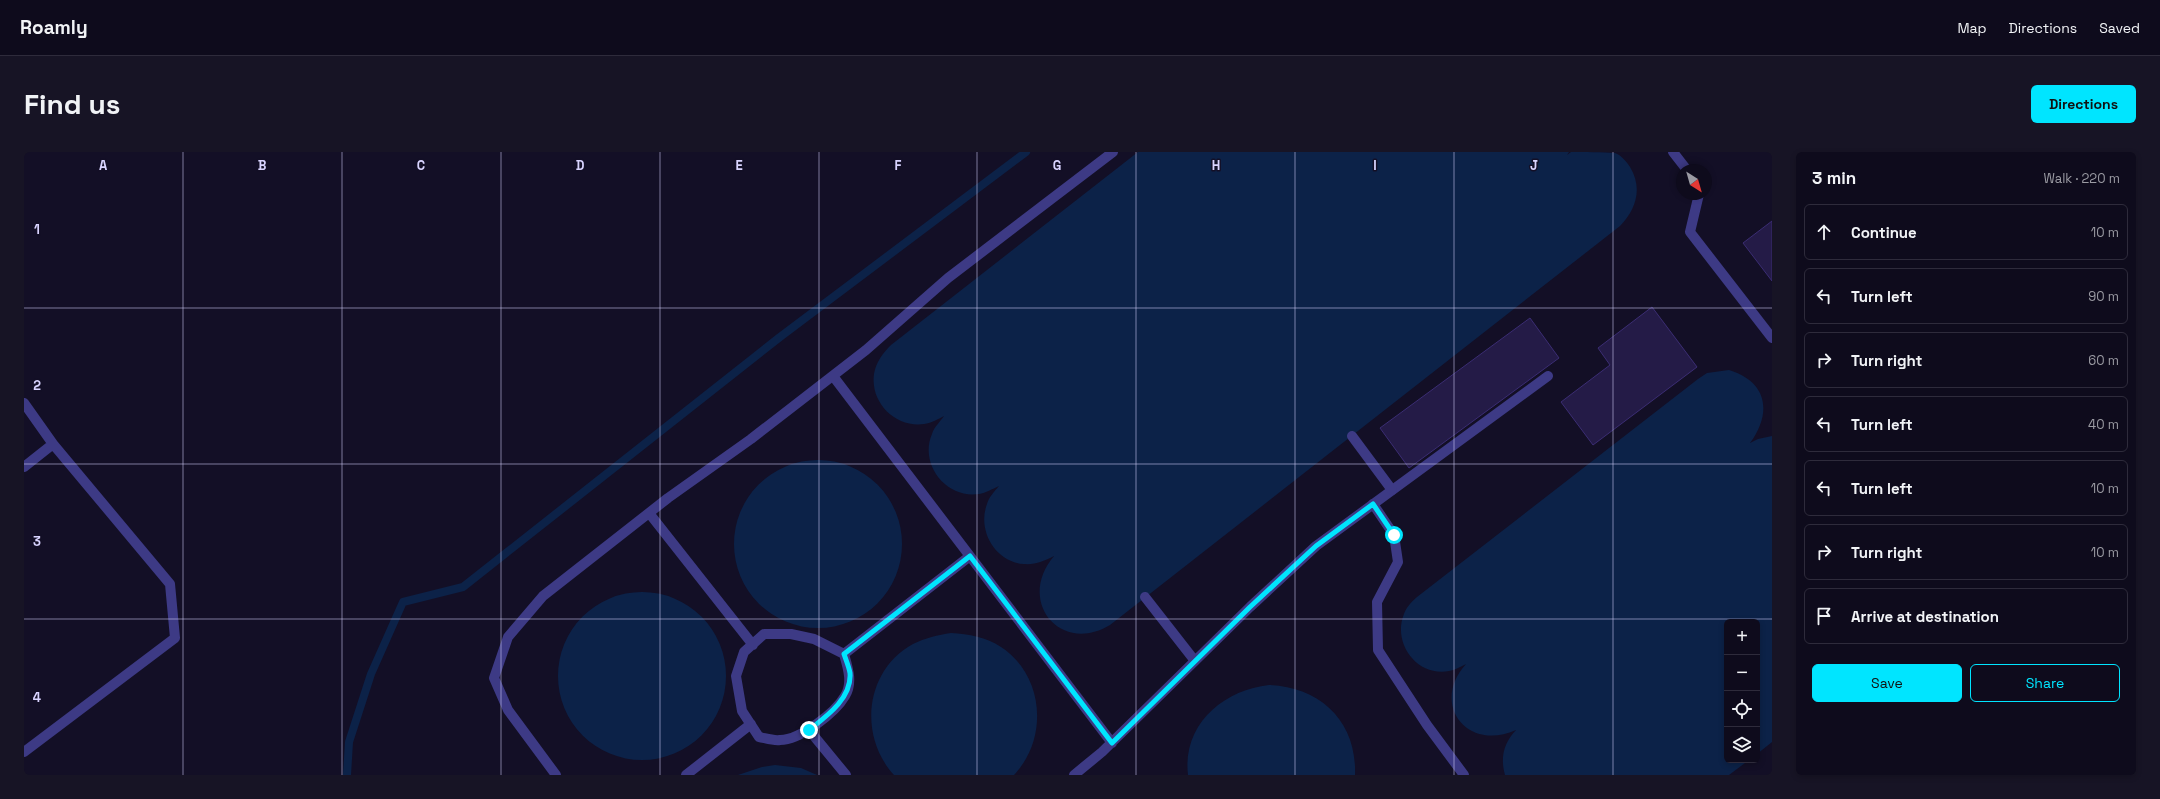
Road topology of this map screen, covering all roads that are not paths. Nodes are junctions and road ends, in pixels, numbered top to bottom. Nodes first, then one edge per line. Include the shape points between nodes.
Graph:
1 (1113, 152) edge
2 (1673, 152) edge
3 (1682, 164) edge
4 (1698, 200) edge
5 (1772, 338) edge
6 (832, 376) junction
7 (1548, 376) dead end
8 (24, 404) edge
9 (1352, 436) dead end
10 (53, 444) junction
11 (24, 467) edge
12 (1392, 490) junction
13 (1373, 504) junction
14 (648, 513) junction
15 (970, 556) junction
16 (1145, 597) dead end
17 (752, 645) junction
18 (844, 654) junction
19 (1195, 661) junction
20 (751, 724) junction
21 (809, 730) junction
22 (1112, 743) junction
23 (24, 752) edge
24 (1079, 774) edge
25 (556, 775) edge
26 (686, 775) edge
27 (846, 775) edge
28 (1464, 775) edge

1 - 6 street via 948,278 866,350
2 - 3 street
4 - 5 street via 1690,232
6 - 14 street via 751,439
6 - 15 street
7 - 12 street
8 - 10 street
9 - 12 street
10 - 11 street
10 - 23 street via 170,584 175,638
12 - 13 street
13 - 19 street via 1316,546
13 - 28 street via 1394,535 1398,562 1377,602 1378,650 1427,725
14 - 17 street
14 - 25 street via 543,596 508,637 494,678 508,710
15 - 18 street
15 - 22 street
16 - 19 street
17 - 18 street via 764,634 791,634 814,639
17 - 20 street via 744,652 736,676 742,711
18 - 21 street via 850,673 846,696
19 - 22 street
20 - 21 street via 759,737 781,740
20 - 26 street
21 - 27 street
22 - 24 street

